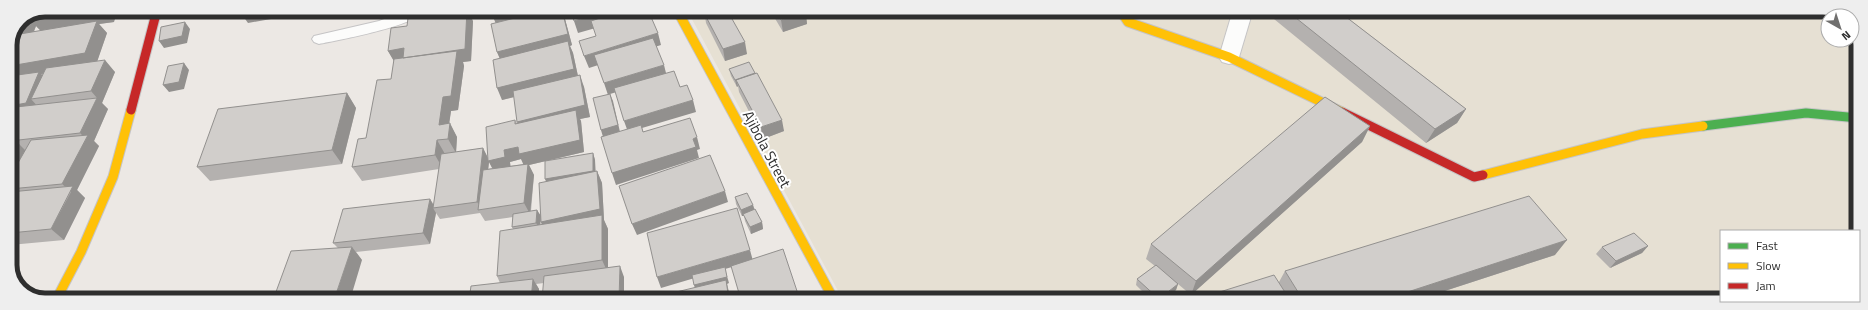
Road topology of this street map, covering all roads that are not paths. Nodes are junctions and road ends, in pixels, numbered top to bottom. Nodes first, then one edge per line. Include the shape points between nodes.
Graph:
1 (155, 17) edge
2 (403, 17) edge
3 (681, 17) edge
4 (1125, 17) edge
5 (1241, 17) edge
6 (319, 39) dead end
7 (1229, 56) junction
8 (1851, 117) edge
9 (60, 293) edge
10 (830, 293) edge

1 - 9 street via 112,177 81,252
2 - 6 lane via 390,23
3 - 10 street, Ajibola Street
4 - 7 street via 1128,22
5 - 7 street
7 - 8 street via 1474,177 1642,134 1806,113

